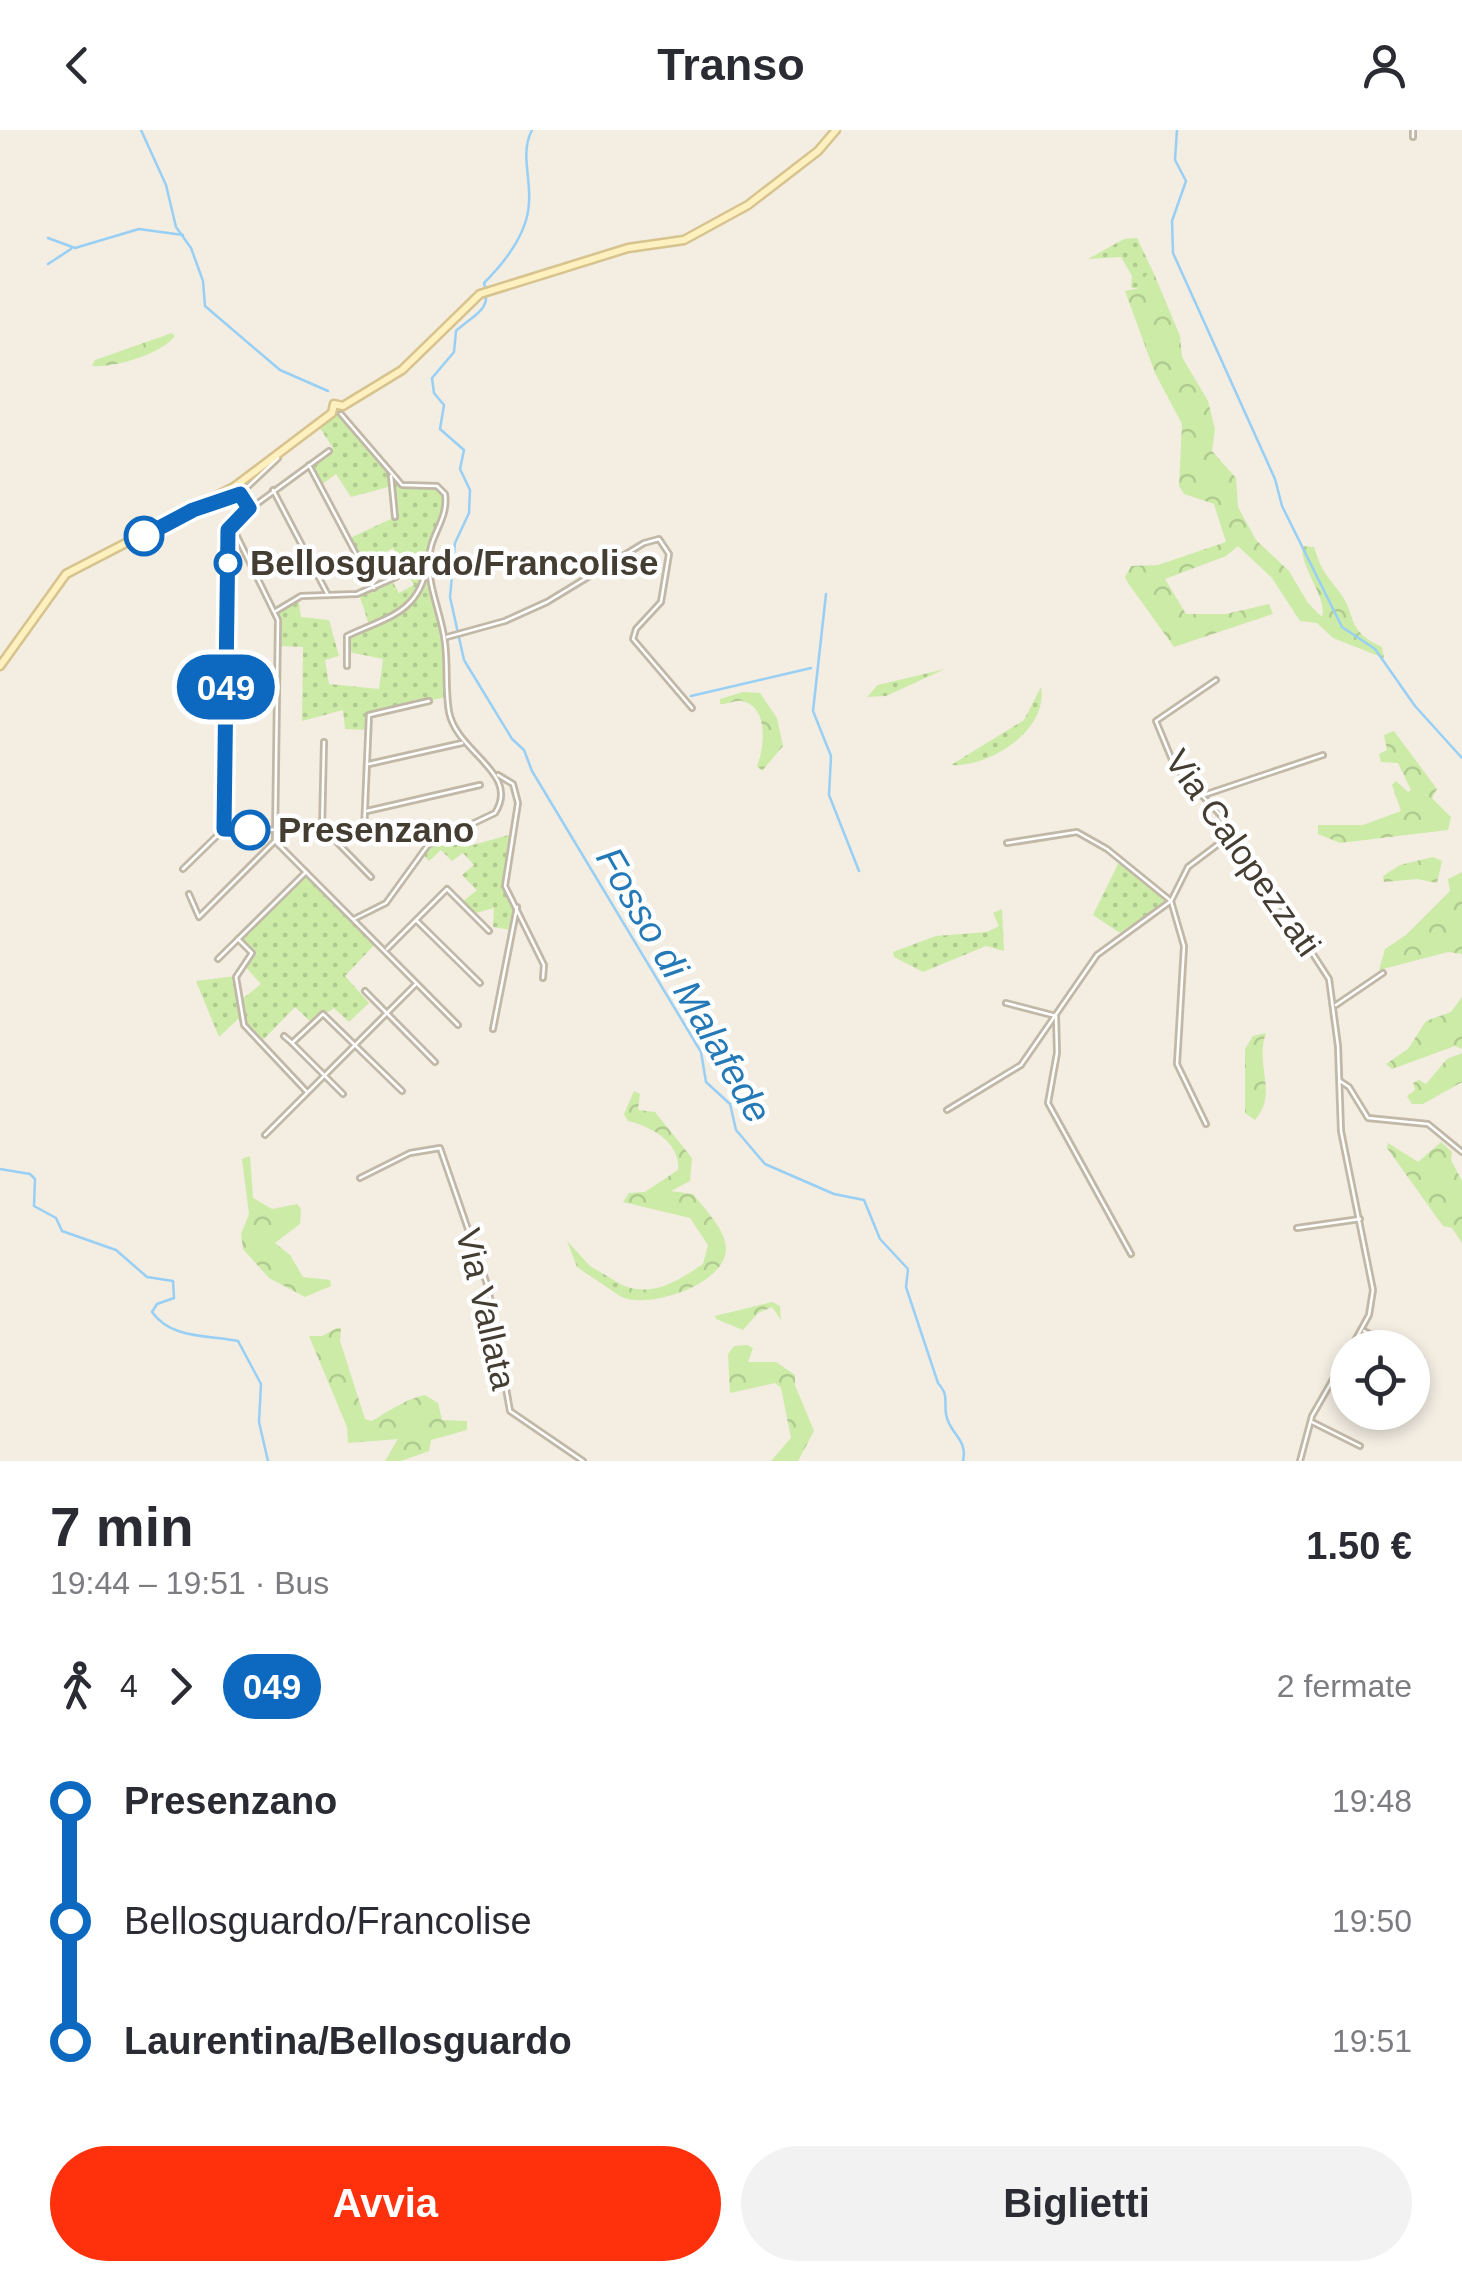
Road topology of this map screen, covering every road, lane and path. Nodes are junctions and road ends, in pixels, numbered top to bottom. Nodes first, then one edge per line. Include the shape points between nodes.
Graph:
1 (836, 130) edge
2 (1413, 130) edge
3 (1413, 137) dead end
4 (339, 411) junction
5 (289, 446) junction
6 (329, 451) dead end
7 (309, 465) junction
8 (390, 474) junction
9 (273, 490) junction
10 (240, 494) junction
11 (222, 499) junction
12 (249, 509) junction
13 (395, 517) dead end
14 (231, 524) junction
15 (228, 536) junction
16 (235, 536) junction
17 (428, 557) junction
18 (396, 576) dead end
19 (374, 588) junction
20 (329, 596) junction
21 (275, 612) junction
22 (444, 638) junction
23 (0, 666) edge
24 (348, 666) dead end
25 (1216, 680) dead end
26 (429, 701) dead end
27 (692, 708) dead end
28 (324, 742) dead end
29 (462, 744) junction
30 (1323, 755) dead end
31 (368, 764) junction
32 (497, 774) junction
33 (480, 785) dead end
34 (1202, 795) junction
35 (366, 811) junction
36 (224, 829) junction
37 (275, 831) junction
38 (325, 832) junction
39 (1234, 832) junction
40 (275, 841) junction
41 (1007, 844) dead end
42 (183, 869) dead end
43 (306, 872) junction
44 (371, 877) dead end
45 (189, 894) dead end
46 (1171, 900) junction
47 (517, 906) junction
48 (354, 920) junction
49 (416, 920) junction
50 (488, 931) dead end
51 (238, 939) junction
52 (386, 950) junction
53 (218, 959) dead end
54 (1383, 973) dead end
55 (543, 978) dead end
56 (417, 983) junction
57 (480, 984) dead end
58 (364, 992) dead end
59 (1006, 1003) dead end
60 (1334, 1006) junction
61 (386, 1013) junction
62 (1056, 1016) junction
63 (458, 1024) dead end
64 (493, 1029) dead end
65 (284, 1036) dead end
66 (292, 1043) junction
67 (356, 1044) junction
68 (436, 1062) dead end
69 (324, 1076) junction
70 (1338, 1081) junction
71 (402, 1091) dead end
72 (308, 1093) junction
73 (343, 1094) dead end
74 (948, 1110) dead end
75 (1206, 1124) dead end
76 (265, 1135) dead end
77 (1462, 1152) edge
78 (360, 1178) dead end
79 (1361, 1218) junction
80 (1297, 1228) dead end
81 (1132, 1254) dead end
82 (1362, 1330) edge
83 (1330, 1386) edge
84 (1310, 1422) junction
85 (1360, 1446) dead end
86 (583, 1461) edge
87 (1300, 1461) edge

1 - 4 main road via 748,206 691,237 628,248 487,291 402,370
2 - 3 street
4 - 5 main road
4 - 8 street
5 - 10 street
5 - 11 main road
6 - 7 street
7 - 9 street
7 - 19 street
8 - 13 street
8 - 17 street via 406,488 437,486 445,494 445,514
9 - 12 street
9 - 20 street
10 - 11 street
10 - 12 street
11 - 23 main road via 66,574
12 - 14 street
14 - 15 street
14 - 16 street
15 - 16 street
15 - 36 street
16 - 21 street
17 - 22 street
17 - 24 street via 423,585 395,616 347,636
18 - 19 street
19 - 20 street
20 - 21 street via 300,596
21 - 37 street
22 - 27 street via 547,602 659,539 669,552 662,599 633,638
22 - 29 street via 448,705
25 - 34 street, Via Calopezzati via 1156,720 1176,767
26 - 31 street via 369,715
28 - 38 street
29 - 31 street
29 - 32 street
30 - 34 street
31 - 35 street
32 - 47 street via 512,783 518,798 504,880
32 - 48 street via 502,796 496,812 428,845 386,904
33 - 35 street
34 - 39 street, Via Calopezzati
35 - 38 street via 363,832
36 - 37 street
36 - 42 street
37 - 38 street
37 - 40 street
38 - 44 street
39 - 46 street via 1188,867
39 - 60 street, Via Calopezzati via 1326,972
40 - 43 street
40 - 45 street via 199,917
41 - 46 street via 1078,832
43 - 48 street
43 - 51 street
46 - 62 street via 1096,955
46 - 75 street via 1184,951 1177,1066
47 - 55 street via 545,966
47 - 64 street
48 - 52 street
49 - 50 street via 447,890
49 - 52 street
49 - 57 street
51 - 53 street
51 - 72 street via 252,954 236,976 244,1025
52 - 56 street
54 - 60 street
56 - 61 street
56 - 63 street
58 - 61 street
59 - 62 street
60 - 70 street, Via Calopezzati
61 - 67 street
61 - 68 street
62 - 74 street via 1020,1066
62 - 81 street via 1048,1103
65 - 66 street
66 - 67 street via 324,1014
66 - 69 street
67 - 69 street
67 - 71 street
69 - 72 street
69 - 73 street
70 - 77 street via 1348,1085 1368,1118 1428,1124
70 - 79 street, Via Calopezzati via 1340,1131
72 - 76 street
78 - 86 street, Via Vallata via 410,1153 440,1148 485,1276 510,1411
79 - 80 street
79 - 82 street, Via Calopezzati via 1373,1290
83 - 84 street
84 - 85 street
84 - 87 street

